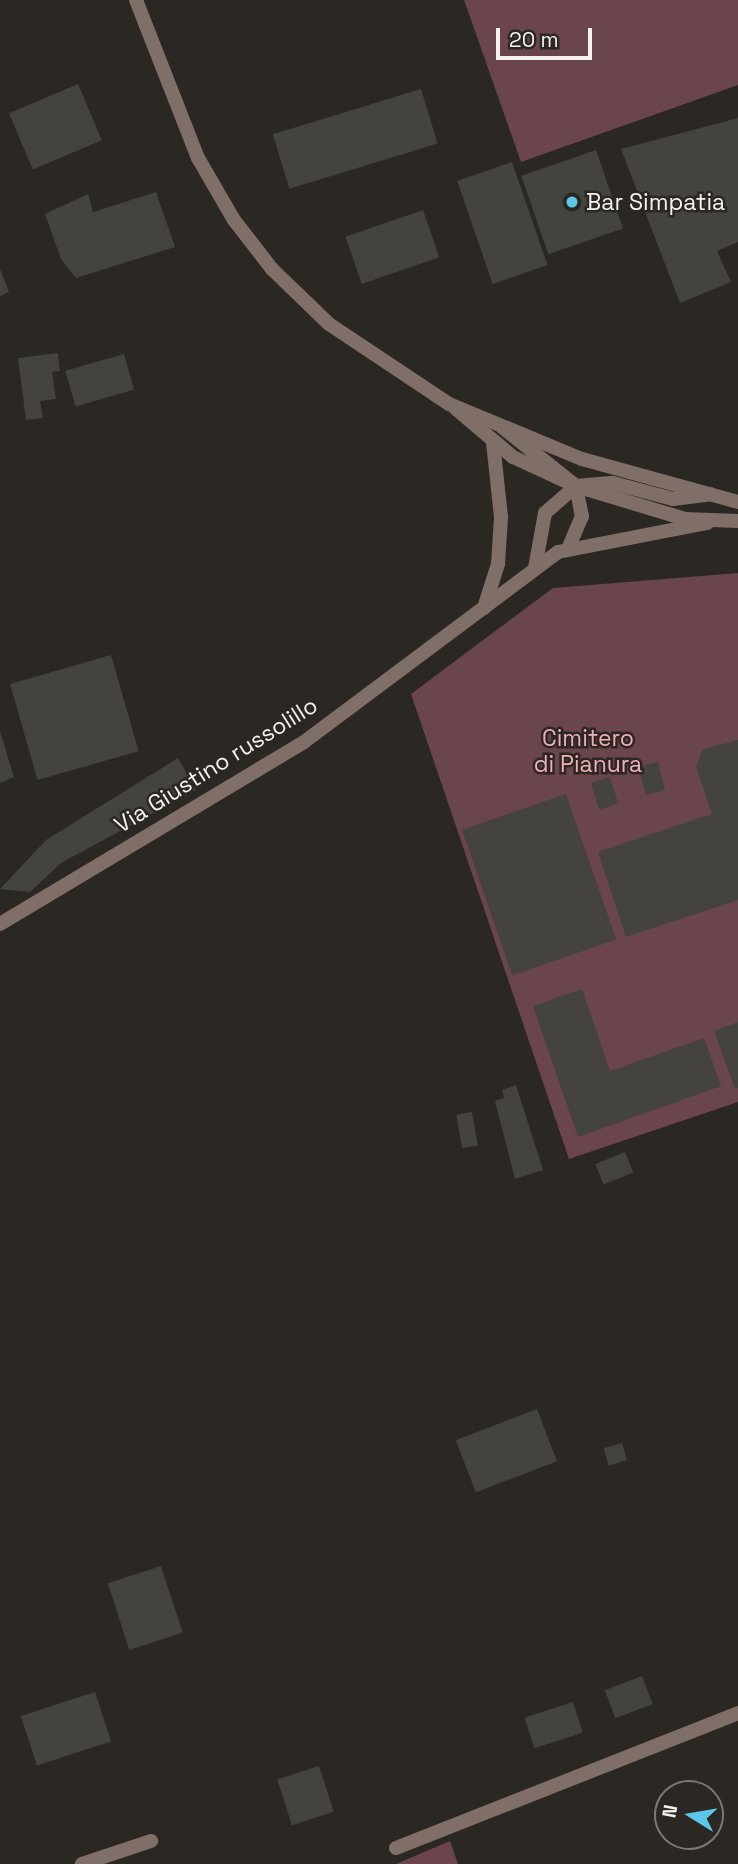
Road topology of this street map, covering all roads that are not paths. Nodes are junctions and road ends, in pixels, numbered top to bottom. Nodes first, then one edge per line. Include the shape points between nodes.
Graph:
1 (136, 0) edge
2 (449, 404) junction
3 (496, 422) junction
4 (492, 442) junction
5 (576, 486) junction
6 (711, 494) junction
7 (738, 502) edge
8 (738, 521) edge
9 (711, 523) junction
10 (569, 546) junction
11 (535, 568) junction
12 (484, 609) junction
13 (0, 924) edge
14 (738, 1713) edge
15 (151, 1841) dead end
16 (397, 1848) dead end
17 (82, 1864) edge

1 - 2 street via 198,158 272,270 329,324
2 - 3 street
2 - 4 street
3 - 5 street
3 - 6 street via 582,459
4 - 5 street
4 - 12 street via 501,517 498,564
5 - 6 street via 613,483 673,499
5 - 9 street
5 - 10 street via 582,516
5 - 11 street via 545,513
6 - 7 street
8 - 9 street
9 - 10 street
10 - 11 street, Via Giustino russolillo
11 - 12 street, Via Giustino russolillo
12 - 13 street, Via Giustino russolillo via 303,742
14 - 16 street
15 - 17 street

